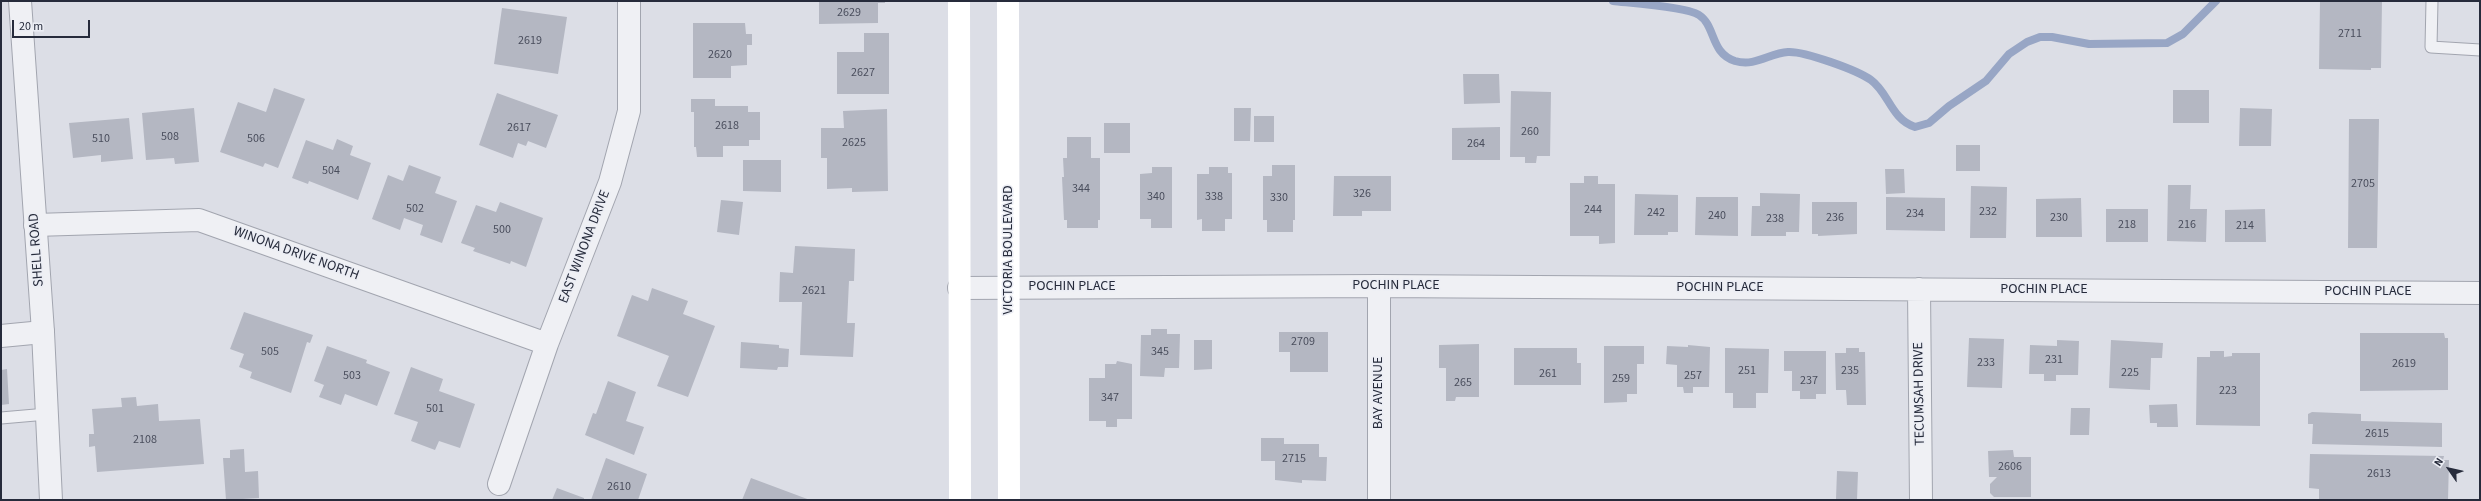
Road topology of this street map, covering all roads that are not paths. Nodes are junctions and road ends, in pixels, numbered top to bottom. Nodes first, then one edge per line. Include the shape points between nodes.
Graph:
1 (20, 1) edge
2 (629, 1) edge
3 (959, 1) edge
4 (1008, 1) edge
5 (2432, 1) edge
6 (2480, 50) edge
7 (35, 224) junction
8 (1379, 286) junction
9 (1009, 287) junction
10 (959, 288) junction
11 (1919, 289) junction
12 (2480, 293) edge
13 (43, 332) junction
14 (1, 336) edge
15 (546, 344) junction
16 (47, 414) junction
17 (1, 418) edge
18 (499, 484) dead end
19 (51, 500) edge
20 (960, 500) edge
21 (1009, 500) edge
22 (1379, 500) edge
23 (1921, 500) edge

1 - 7 street, SHELL ROAD
2 - 15 street, EAST WINONA DRIVE via 629,111 610,182
3 - 10 main road
4 - 9 main road, VICTORIA BOULEVARD
5 - 6 lane via 2431,47
7 - 13 street, SHELL ROAD
7 - 15 street, WINONA DRIVE NORTH via 199,220
8 - 9 street, POCHIN PLACE
8 - 11 street, POCHIN PLACE
8 - 22 street, BAY AVENUE
9 - 10 street, POCHIN PLACE
9 - 21 main road, VICTORIA BOULEVARD
10 - 20 main road
11 - 12 street, POCHIN PLACE
11 - 23 street, TECUMSAH DRIVE
13 - 14 street
13 - 16 street, SHELL ROAD
15 - 18 street, EAST WINONA DRIVE
16 - 17 lane
16 - 19 street, SHELL ROAD

